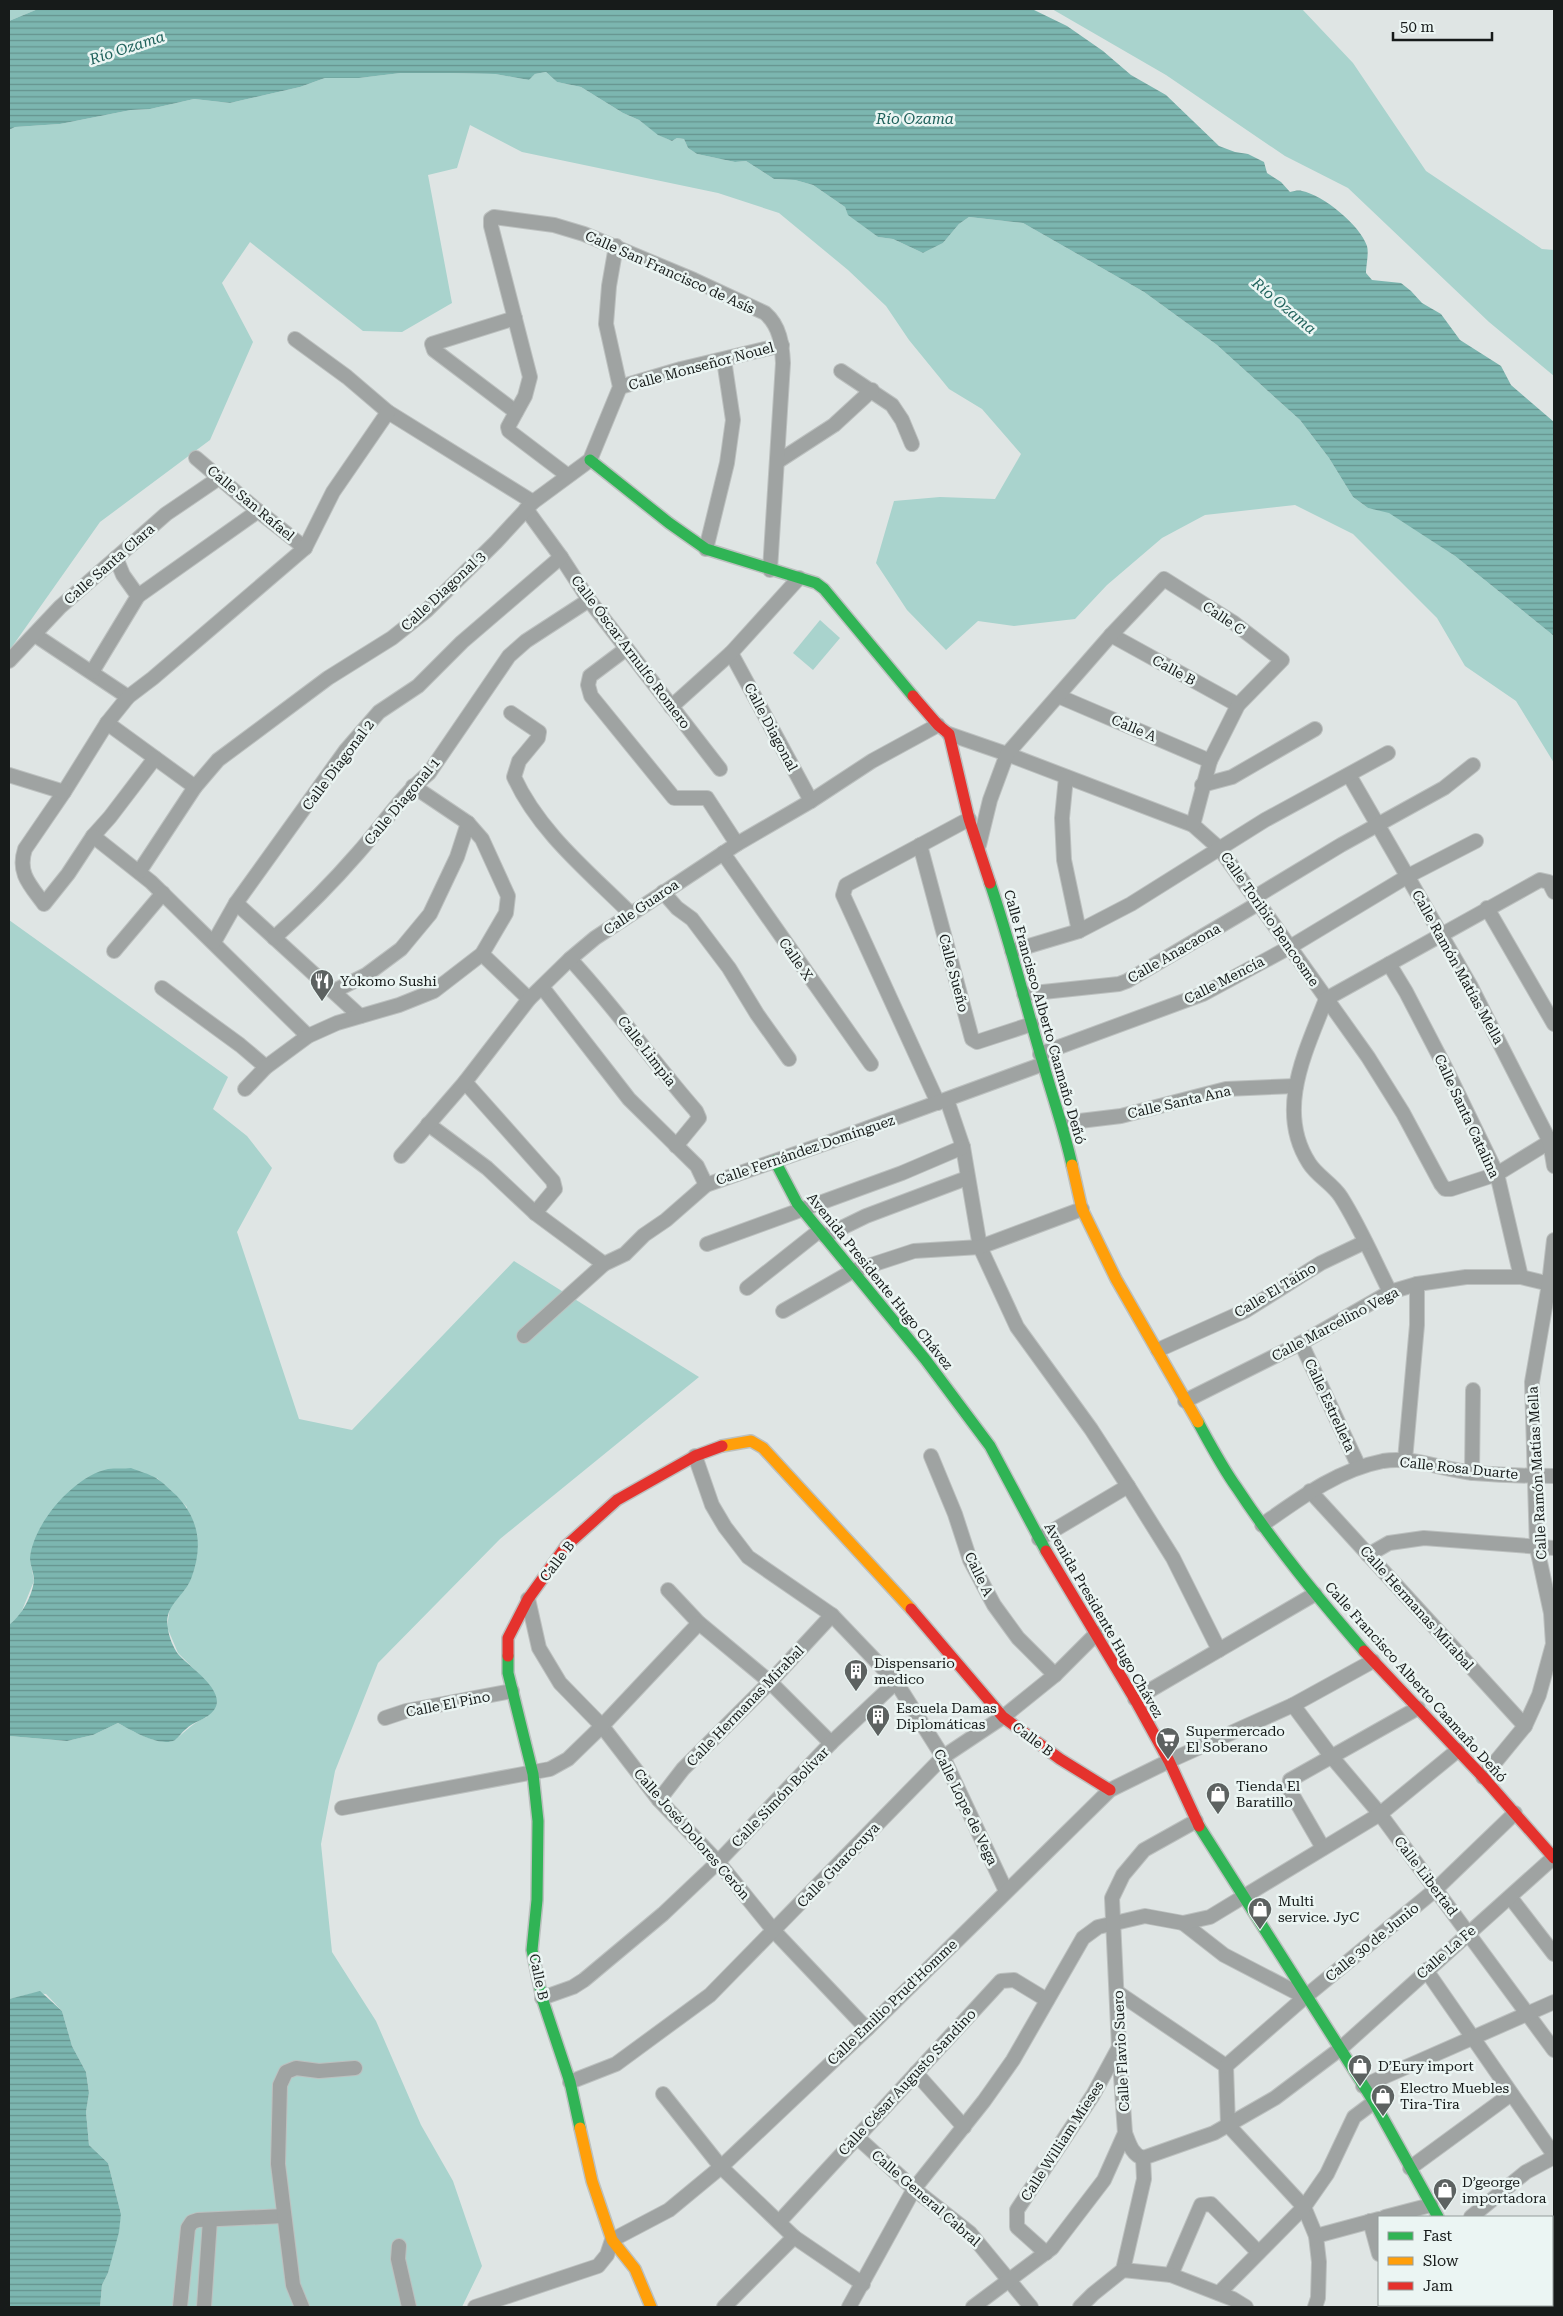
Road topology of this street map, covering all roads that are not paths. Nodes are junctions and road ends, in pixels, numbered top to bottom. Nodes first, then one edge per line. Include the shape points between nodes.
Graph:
1 (616, 246) junction
2 (515, 318) junction
3 (296, 339) dead end
4 (782, 345) junction
5 (724, 360) junction
6 (841, 371) dead end
7 (620, 387) junction
8 (872, 390) junction
9 (388, 412) junction
10 (516, 412) junction
11 (912, 444) dead end
12 (196, 458) dead end
13 (590, 460) junction
14 (777, 462) junction
15 (567, 475) junction
16 (219, 478) junction
17 (529, 506) junction
18 (258, 512) junction
19 (305, 548) junction
20 (706, 549) junction
21 (561, 556) junction
22 (116, 558) junction
23 (770, 570) junction
24 (799, 578) junction
25 (138, 596) junction
26 (589, 600) junction
27 (35, 635) junction
28 (1111, 635) junction
29 (626, 649) junction
30 (731, 653) junction
31 (9, 661) edge
32 (92, 672) junction
33 (128, 696) junction
34 (1058, 696) junction
35 (1238, 706) junction
36 (671, 707) junction
37 (511, 713) dead end
38 (107, 722) junction
39 (938, 725) junction
40 (1315, 729) dead end
41 (949, 734) junction
42 (1388, 753) dead end
43 (1007, 754) junction
44 (155, 758) junction
45 (1210, 761) junction
46 (1473, 765) dead end
47 (720, 769) dead end
48 (9, 774) edge
49 (1349, 774) junction
50 (1066, 777) junction
51 (1202, 785) junction
52 (413, 786) junction
53 (195, 787) junction
54 (64, 792) junction
55 (811, 801) junction
56 (969, 819) junction
57 (468, 823) junction
58 (1379, 824) junction
59 (1193, 825) junction
60 (93, 836) junction
61 (1476, 841) dead end
62 (737, 844) junction
63 (920, 845) junction
64 (978, 846) junction
65 (1220, 849) junction
66 (723, 853) junction
67 (139, 872) junction
68 (1408, 876) junction
69 (663, 892) junction
70 (1554, 892) edge
71 (163, 893) junction
72 (1257, 900) junction
73 (236, 904) junction
74 (1487, 908) junction
75 (631, 914) junction
76 (1079, 931) junction
77 (1441, 934) junction
78 (274, 938) junction
79 (214, 942) junction
80 (1290, 946) junction
81 (114, 951) dead end
82 (1012, 951) junction
83 (482, 954) junction
84 (570, 959) junction
85 (1389, 964) junction
86 (542, 987) junction
87 (162, 988) dead end
88 (334, 991) junction
89 (1024, 994) junction
90 (529, 999) junction
91 (1326, 999) junction
92 (360, 1016) junction
93 (1032, 1024) junction
94 (1554, 1024) edge
95 (308, 1036) junction
96 (789, 1059) dead end
97 (1042, 1059) junction
98 (871, 1064) dead end
99 (266, 1067) junction
100 (464, 1082) junction
101 (1296, 1086) junction
102 (245, 1089) dead end
103 (943, 1102) junction
104 (1063, 1123) junction
105 (428, 1124) junction
106 (1552, 1140) edge
107 (676, 1146) junction
108 (963, 1147) junction
109 (401, 1156) dead end
110 (775, 1162) junction
111 (1554, 1166) edge
112 (1497, 1174) junction
113 (967, 1178) junction
114 (706, 1184) junction
115 (1082, 1209) junction
116 (802, 1210) junction
117 (535, 1213) junction
118 (822, 1233) junction
119 (1554, 1240) edge
120 (1365, 1242) junction
121 (707, 1244) dead end
122 (980, 1247) junction
123 (604, 1264) junction
124 (853, 1271) junction
125 (1521, 1277) junction
126 (1416, 1284) junction
127 (1552, 1284) edge
128 (747, 1288) dead end
129 (1390, 1292) junction
130 (783, 1311) dead end
131 (524, 1336) dead end
132 (1301, 1343) junction
133 (1158, 1350) junction
134 (1473, 1390) dead end
135 (1185, 1401) junction
136 (695, 1456) junction
137 (931, 1456) dead end
138 (1405, 1460) junction
139 (1358, 1467) junction
140 (1472, 1472) junction
141 (1534, 1476) junction
142 (1554, 1476) edge
143 (1128, 1486) junction
144 (1310, 1491) junction
145 (1262, 1525) junction
146 (1039, 1539) junction
147 (1537, 1548) junction
148 (1554, 1548) edge
149 (1368, 1555) junction
150 (668, 1590) dead end
151 (1315, 1594) junction
152 (528, 1599) junction
153 (832, 1615) junction
154 (699, 1623) junction
155 (1097, 1633) junction
156 (1554, 1644) edge
157 (1219, 1650) junction
158 (1373, 1661) junction
159 (1055, 1675) junction
160 (770, 1682) junction
161 (896, 1682) junction
162 (512, 1691) junction
163 (1548, 1691) edge
164 (1134, 1699) junction
165 (1293, 1706) junction
166 (1418, 1708) junction
167 (1003, 1717) junction
168 (385, 1718) dead end
169 (602, 1726) junction
170 (1525, 1726) junction
171 (831, 1743) junction
172 (1458, 1750) junction
173 (1331, 1756) junction
174 (943, 1757) junction
175 (1169, 1761) junction
176 (533, 1774) junction
177 (1483, 1777) junction
178 (1110, 1790) junction
179 (659, 1800) junction
180 (342, 1808) dead end
181 (1515, 1813) junction
182 (1380, 1814) junction
183 (1196, 1821) junction
184 (1323, 1848) junction
185 (1554, 1857) edge
186 (718, 1862) junction
187 (1435, 1890) junction
188 (1006, 1891) junction
189 (1242, 1896) junction
190 (1510, 1897) junction
191 (1182, 1923) junction
192 (1114, 1924) junction
193 (774, 1931) junction
194 (1469, 1932) junction
195 (1554, 1954) edge
196 (1426, 1970) junction
197 (1118, 1992) junction
198 (1305, 1996) junction
199 (542, 1998) junction
200 (1047, 2000) junction
201 (1554, 2002) edge
202 (1527, 2014) junction
203 (867, 2029) junction
204 (1471, 2037) junction
205 (1119, 2048) junction
206 (1340, 2049) junction
207 (1554, 2050) edge
208 (1226, 2066) junction
209 (355, 2068) dead end
210 (916, 2073) junction
211 (570, 2082) junction
212 (1363, 2086) junction
213 (663, 2094) dead end
214 (1511, 2094) junction
215 (1374, 2102) junction
216 (1228, 2125) junction
217 (964, 2127) junction
218 (1125, 2133) junction
219 (857, 2137) junction
220 (1554, 2156) edge
221 (1143, 2158) junction
222 (721, 2167) junction
223 (1410, 2168) junction
224 (914, 2189) junction
225 (1304, 2207) junction
226 (1434, 2211) edge
227 (284, 2216) junction
228 (1393, 2216) edge
229 (1472, 2216) edge
230 (210, 2220) junction
231 (1374, 2220) edge
232 (779, 2222) junction
233 (1316, 2236) junction
234 (794, 2237) junction
235 (612, 2240) junction
236 (399, 2246) dead end
237 (1378, 2247) edge
238 (1258, 2252) junction
239 (1046, 2253) junction
240 (1123, 2270) junction
241 (1171, 2275) junction
242 (1011, 2280) junction
243 (862, 2284) junction
244 (1219, 2293) junction
245 (182, 2307) edge
246 (204, 2307) edge
247 (302, 2307) edge
248 (409, 2307) edge
249 (475, 2307) edge
250 (651, 2307) edge
251 (724, 2307) edge
252 (849, 2307) edge
253 (973, 2307) edge
254 (1031, 2307) edge
255 (1080, 2307) edge
256 (1246, 2307) edge
257 (1314, 2307) edge

1 - 2 street, Calle San Francisco de Asís via 554,225 494,217 491,220
1 - 4 street, Calle San Francisco de Asís via 765,313 777,328
1 - 7 street via 606,324
2 - 10 street, Calle San Francisco de Asís via 530,376 525,396
2 - 10 street via 432,344 434,350
3 - 9 street, Calle Óscar Arnulfo Romero
4 - 5 street, Calle Monseñor Nouel
4 - 14 street, Calle San Francisco de Asís
5 - 7 street, Calle Monseñor Nouel
5 - 20 street via 733,420 728,463
6 - 8 street
7 - 13 street
8 - 11 street via 892,404
8 - 14 street via 834,425
9 - 17 street, Calle Óscar Arnulfo Romero
9 - 19 street via 333,492
10 - 15 street, Calle San Francisco de Asís via 508,424 509,431
12 - 16 street, Calle San Rafael
13 - 15 street, Calle Diagonal 3
13 - 20 street
14 - 23 street, Calle San Francisco de Asís
15 - 17 street, Calle Diagonal 3
16 - 18 street, Calle San Rafael
16 - 22 street, Calle Santa Clara via 166,514
17 - 21 street, Calle Óscar Arnulfo Romero
17 - 53 street, Calle Diagonal 3 via 426,611 392,638 328,678 265,724 218,760
18 - 19 street, Calle San Rafael
18 - 25 street
19 - 33 street
20 - 23 street
21 - 26 street, Calle Óscar Arnulfo Romero
21 - 73 street, Calle Diagonal 2 via 462,642 418,686 379,712 346,750
22 - 25 street
22 - 27 street, Calle Santa Clara via 60,607
23 - 24 street
24 - 30 street
24 - 39 street via 824,589
25 - 32 street
26 - 29 street, Calle Óscar Arnulfo Romero
26 - 52 street, Calle Diagonal 1 via 526,641 509,656 429,773
27 - 31 street, Calle Santa Clara
27 - 32 street
28 - 34 street
28 - 35 street, Calle B
28 - 35 street, Calle C via 1161,580 1166,579 1234,623 1280,658 1281,663
29 - 36 street, Calle Óscar Arnulfo Romero
29 - 62 street via 590,676 591,696 674,798 707,798
30 - 36 street
30 - 55 street, Calle Diagonal
32 - 33 street
33 - 38 street
34 - 43 street
34 - 45 street, Calle A
35 - 45 street
36 - 47 street, Calle Óscar Arnulfo Romero
37 - 75 street via 539,732 538,738 519,761 514,777 525,801 554,837
38 - 44 street
38 - 54 street
39 - 41 street
39 - 55 street, Calle Guaroa via 872,761
40 - 51 street via 1232,777
41 - 43 street, Calle Toribio Bencosme
41 - 56 street, Calle Francisco Alberto Caamaño Deñó
42 - 49 street
43 - 50 street, Calle Toribio Bencosme
43 - 64 street
44 - 53 street
44 - 60 street
45 - 51 street
46 - 58 street, Calle Anacaona via 1444,788
48 - 54 street
49 - 58 street, Calle Ramón Matías Mella
49 - 65 street
50 - 59 street, Calle Toribio Bencosme
50 - 76 street via 1062,818 1064,860
51 - 59 street
52 - 57 street
52 - 78 street, Calle Diagonal 1 via 310,906
53 - 67 street, Calle Diagonal 3
54 - 60 street via 25,849 22,859 28,883 44,904
55 - 62 street, Calle Guaroa
56 - 63 street
56 - 64 street, Calle Francisco Alberto Caamaño Deñó
57 - 83 street via 482,839 508,896 506,913
57 - 88 street via 457,857 430,914 400,949 366,975
58 - 68 street, Calle Ramón Matías Mella
58 - 72 street, Calle Anacaona
59 - 65 street, Calle Toribio Bencosme
60 - 67 street
61 - 68 street, Calle Mencía
62 - 66 street, Calle Guaroa
63 - 93 street, Calle Sueño via 972,1039 977,1042
63 - 103 street via 846,885 843,895
64 - 82 street, Calle Francisco Alberto Caamaño Deñó
65 - 72 street, Calle Toribio Bencosme
65 - 76 street via 1131,904
66 - 69 street, Calle Guaroa
66 - 98 street, Calle X
67 - 71 street
68 - 77 street, Calle Ramón Matías Mella
68 - 80 street, Calle Mencía
69 - 75 street, Calle Guaroa
69 - 96 street via 692,919 729,968
70 - 74 street via 1549,882 1540,880
71 - 79 street
71 - 81 street
72 - 80 street, Calle Toribio Bencosme
72 - 89 street, Calle Anacaona via 1119,984
73 - 78 street
73 - 79 street, Calle Diagonal 2
74 - 77 street
74 - 94 street
75 - 84 street, Calle Guaroa
76 - 82 street
77 - 85 street
77 - 106 street, Calle Ramón Matías Mella
78 - 88 street
79 - 95 street
80 - 91 street, Calle Toribio Bencosme
80 - 97 street, Calle Mencía via 1202,994
82 - 89 street, Calle Francisco Alberto Caamaño Deñó
83 - 90 street
83 - 92 street via 434,991
84 - 86 street, Calle Guaroa
84 - 107 street, Calle Limpia via 696,1111 699,1118
85 - 91 street
85 - 112 street, Calle Santa Catalina via 1446,1069
86 - 90 street, Calle Guaroa
86 - 107 street via 629,1099
87 - 99 street
88 - 92 street
89 - 93 street, Calle Francisco Alberto Caamaño Deñó
90 - 100 street, Calle Guaroa
91 - 101 street
91 - 112 street, Calle Toribio Bencosme via 1368,1057 1445,1189
92 - 95 street
93 - 97 street, Calle Francisco Alberto Caamaño Deñó
95 - 99 street
97 - 103 street, Calle Fernández Domínguez
97 - 104 street, Calle Francisco Alberto Caamaño Deñó
99 - 102 street
100 - 105 street, Calle Guaroa
100 - 117 street via 553,1181 555,1189
101 - 104 street, Calle Santa Ana via 1226,1090 1121,1116
101 - 120 street via 1297,1136 1310,1164 1340,1195
103 - 108 street
103 - 110 street, Calle Fernández Domínguez
104 - 115 street, Calle Francisco Alberto Caamaño Deñó
105 - 109 street, Calle Guaroa
105 - 117 street via 486,1168
106 - 111 street, Calle Ramón Matías Mella
106 - 112 street
107 - 114 street via 696,1166
108 - 113 street
108 - 116 street
110 - 114 street, Calle Fernández Domínguez
110 - 116 street, Avenida Presidente Hugo Chávez
112 - 125 street, Calle Santa Catalina
113 - 118 street
113 - 122 street
114 - 123 street, Calle Fernández Domínguez via 625,1254
115 - 122 street
115 - 133 street, Calle Francisco Alberto Caamaño Deñó via 1116,1279
116 - 118 street, Avenida Presidente Hugo Chávez
116 - 121 street
117 - 123 street
118 - 124 street, Avenida Presidente Hugo Chávez
118 - 128 street
119 - 127 street, Calle Ramón Matías Mella
120 - 129 street
120 - 133 street, Calle El Taíno via 1321,1263 1245,1311
122 - 124 street via 914,1251
122 - 143 street via 1017,1327 1091,1428
123 - 131 street, Calle Fernández Domínguez
124 - 130 street
124 - 146 street, Avenida Presidente Hugo Chávez via 990,1446
125 - 126 street, Calle Marcelino Vega via 1466,1277
125 - 127 street, Calle Marcelino Vega
126 - 129 street, Calle Marcelino Vega
126 - 138 street via 1417,1325
127 - 141 street, Calle Ramón Matías Mella via 1532,1382
129 - 132 street, Calle Marcelino Vega
132 - 135 street, Calle Marcelino Vega
132 - 139 street, Calle Estrelleta
133 - 135 street, Calle Francisco Alberto Caamaño Deñó
134 - 140 street
135 - 145 street, Calle Francisco Alberto Caamaño Deñó
136 - 152 street, Calle B via 617,1500 566,1546
136 - 153 street, Calle Lope de Vega via 712,1505 748,1557
136 - 167 street, Calle B via 728,1444 751,1441 763,1448 895,1590
137 - 159 street, Calle A via 970,1560 994,1605 1018,1638
138 - 139 street, Calle Rosa Duarte
138 - 140 street, Calle Rosa Duarte
139 - 144 street, Calle Rosa Duarte
140 - 141 street, Calle Rosa Duarte
141 - 142 street, Calle Rosa Duarte
141 - 147 street, Calle Ramón Matías Mella
143 - 146 street
143 - 157 street via 1173,1558
144 - 145 street, Calle Rosa Duarte
144 - 149 street, Calle Hermanas Mirabal
145 - 151 street, Calle Francisco Alberto Caamaño Deñó
146 - 155 street, Avenida Presidente Hugo Chávez
147 - 148 street
147 - 149 street via 1424,1538 1389,1543
147 - 156 street, Calle Ramón Matías Mella
149 - 170 street, Calle Hermanas Mirabal
150 - 154 street
151 - 157 street
151 - 158 street, Calle Francisco Alberto Caamaño Deñó
152 - 162 street, Calle B via 508,1638 508,1672
152 - 169 street, Calle José Dolores Cerón via 539,1648 560,1683
153 - 160 street, Calle Hermanas Mirabal
153 - 161 street, Calle Lope de Vega
154 - 160 street
154 - 169 street
155 - 159 street, Calle Guarocuya
155 - 164 street, Avenida Presidente Hugo Chávez
156 - 163 street, Calle Ramón Matías Mella
157 - 164 street
158 - 165 street, Calle Emilio Prud'Homme
158 - 166 street, Calle Francisco Alberto Caamaño Deñó
159 - 167 street, Calle Guarocuya
160 - 171 street
160 - 179 street, Calle Hermanas Mirabal via 683,1769
161 - 171 street, Calle Simón Bolívar
161 - 174 street, Calle Lope de Vega
162 - 168 street, Calle El Pino
162 - 176 street, Calle B
163 - 170 street, Calle Ramón Matías Mella
164 - 175 street, Avenida Presidente Hugo Chávez
165 - 173 street, Calle Libertad
165 - 175 street, Calle Emilio Prud'Homme
166 - 172 street, Calle Francisco Alberto Caamaño Deñó
166 - 173 street
167 - 174 street, Calle Guarocuya
167 - 178 street, Calle B via 1060,1760
169 - 176 street via 568,1759 550,1770
169 - 179 street, Calle José Dolores Cerón
170 - 177 street, Calle Ramón Matías Mella
171 - 186 street, Calle Simón Bolívar
172 - 177 street, Calle Francisco Alberto Caamaño Deñó
172 - 182 street
173 - 182 street, Calle Libertad
173 - 184 street via 1290,1780 1288,1786
174 - 188 street, Calle Lope de Vega
174 - 193 street, Calle Guarocuya
175 - 178 street, Calle Emilio Prud'Homme
175 - 183 street, Avenida Presidente Hugo Chávez
176 - 180 street
176 - 199 street, Calle B via 538,1821 537,1900 532,1950
177 - 181 street, Calle Francisco Alberto Caamaño Deñó
178 - 188 street, Calle Emilio Prud'Homme
179 - 186 street, Calle José Dolores Cerón
181 - 185 street, Calle Francisco Alberto Caamaño Deñó
181 - 187 street, Calle 30 de Junio
182 - 184 street
182 - 187 street, Calle Libertad
183 - 189 street, Avenida Presidente Hugo Chávez
183 - 192 street, Calle Flavio Suero via 1144,1850 1123,1875 1112,1898
184 - 189 street
185 - 190 street, Calle La Fe
186 - 193 street, Calle José Dolores Cerón
186 - 199 street, Calle Simón Bolívar via 663,1914 584,1980
187 - 194 street, Calle Libertad
187 - 198 street, Calle 30 de Junio
188 - 203 street, Calle Emilio Prud'Homme
189 - 191 street via 1210,1917
189 - 198 street, Avenida Presidente Hugo Chávez
190 - 194 street, Calle La Fe
190 - 195 street
191 - 192 street via 1145,1916
191 - 198 street via 1224,1956
192 - 197 street, Calle Flavio Suero
192 - 200 street via 1098,1928 1083,1938
193 - 203 street, Calle José Dolores Cerón
193 - 211 street, Calle Guarocuya via 710,1995 671,2025 616,2064
194 - 196 street, Calle La Fe
194 - 202 street, Calle Libertad
196 - 204 street
196 - 206 street, Calle La Fe
197 - 205 street, Calle Flavio Suero
197 - 208 street
198 - 206 street, Avenida Presidente Hugo Chávez
198 - 208 street, Calle 30 de Junio
199 - 211 street, Calle B
200 - 210 street, Calle César Augusto Sandino via 1014,1980 1000,1981
200 - 217 street via 1013,2060
201 - 202 street
202 - 204 street
202 - 207 street, Calle Libertad
203 - 222 street, Calle Emilio Prud'Homme
204 - 212 street
204 - 214 street
205 - 218 street, Calle Flavio Suero
205 - 239 street, Calle William Mieses via 1017,2210 1017,2227
206 - 212 street, Avenida Presidente Hugo Chávez
206 - 216 street, Calle La Fe via 1275,2098
208 - 216 street
209 - 227 street via 319,2071 296,2068 286,2072 280,2085 278,2164
210 - 217 street
210 - 219 street, Calle César Augusto Sandino
211 - 235 street, Calle B via 592,2181
212 - 215 street, Avenida Presidente Hugo Chávez
213 - 222 street
214 - 220 street
214 - 223 street
215 - 223 street, Avenida Presidente Hugo Chávez
215 - 225 street via 1354,2117 1327,2174
216 - 221 street, Calle La Fe
216 - 225 street
217 - 224 street
218 - 221 street via 1131,2148
218 - 239 street, Calle Flavio Suero via 1104,2180
219 - 224 street, Calle General Cabral
219 - 232 street, Calle César Augusto Sandino
220 - 229 street via 1526,2172
221 - 240 street via 1144,2179
222 - 232 street
222 - 235 street, Calle Emilio Prud'Homme via 669,2210
223 - 226 street, Avenida Presidente Hugo Chávez
224 - 242 street, Calle General Cabral via 970,2233
224 - 243 street
225 - 233 street
225 - 238 street
226 - 228 street
227 - 230 street
227 - 247 street via 293,2284
230 - 245 street via 192,2222 188,2228
230 - 246 street
231 - 233 street
231 - 237 street
232 - 234 street
233 - 257 street via 1318,2298
234 - 243 street
234 - 251 street
235 - 249 street via 607,2255 598,2266
235 - 250 street, Calle B via 635,2269
236 - 248 street via 398,2259
238 - 241 street via 1211,2204 1204,2203
238 - 244 street
239 - 242 street, Calle Flavio Suero
240 - 241 street
240 - 255 street
241 - 244 street
242 - 253 street, Calle Flavio Suero
242 - 254 street, Calle General Cabral
243 - 252 street
244 - 256 street

